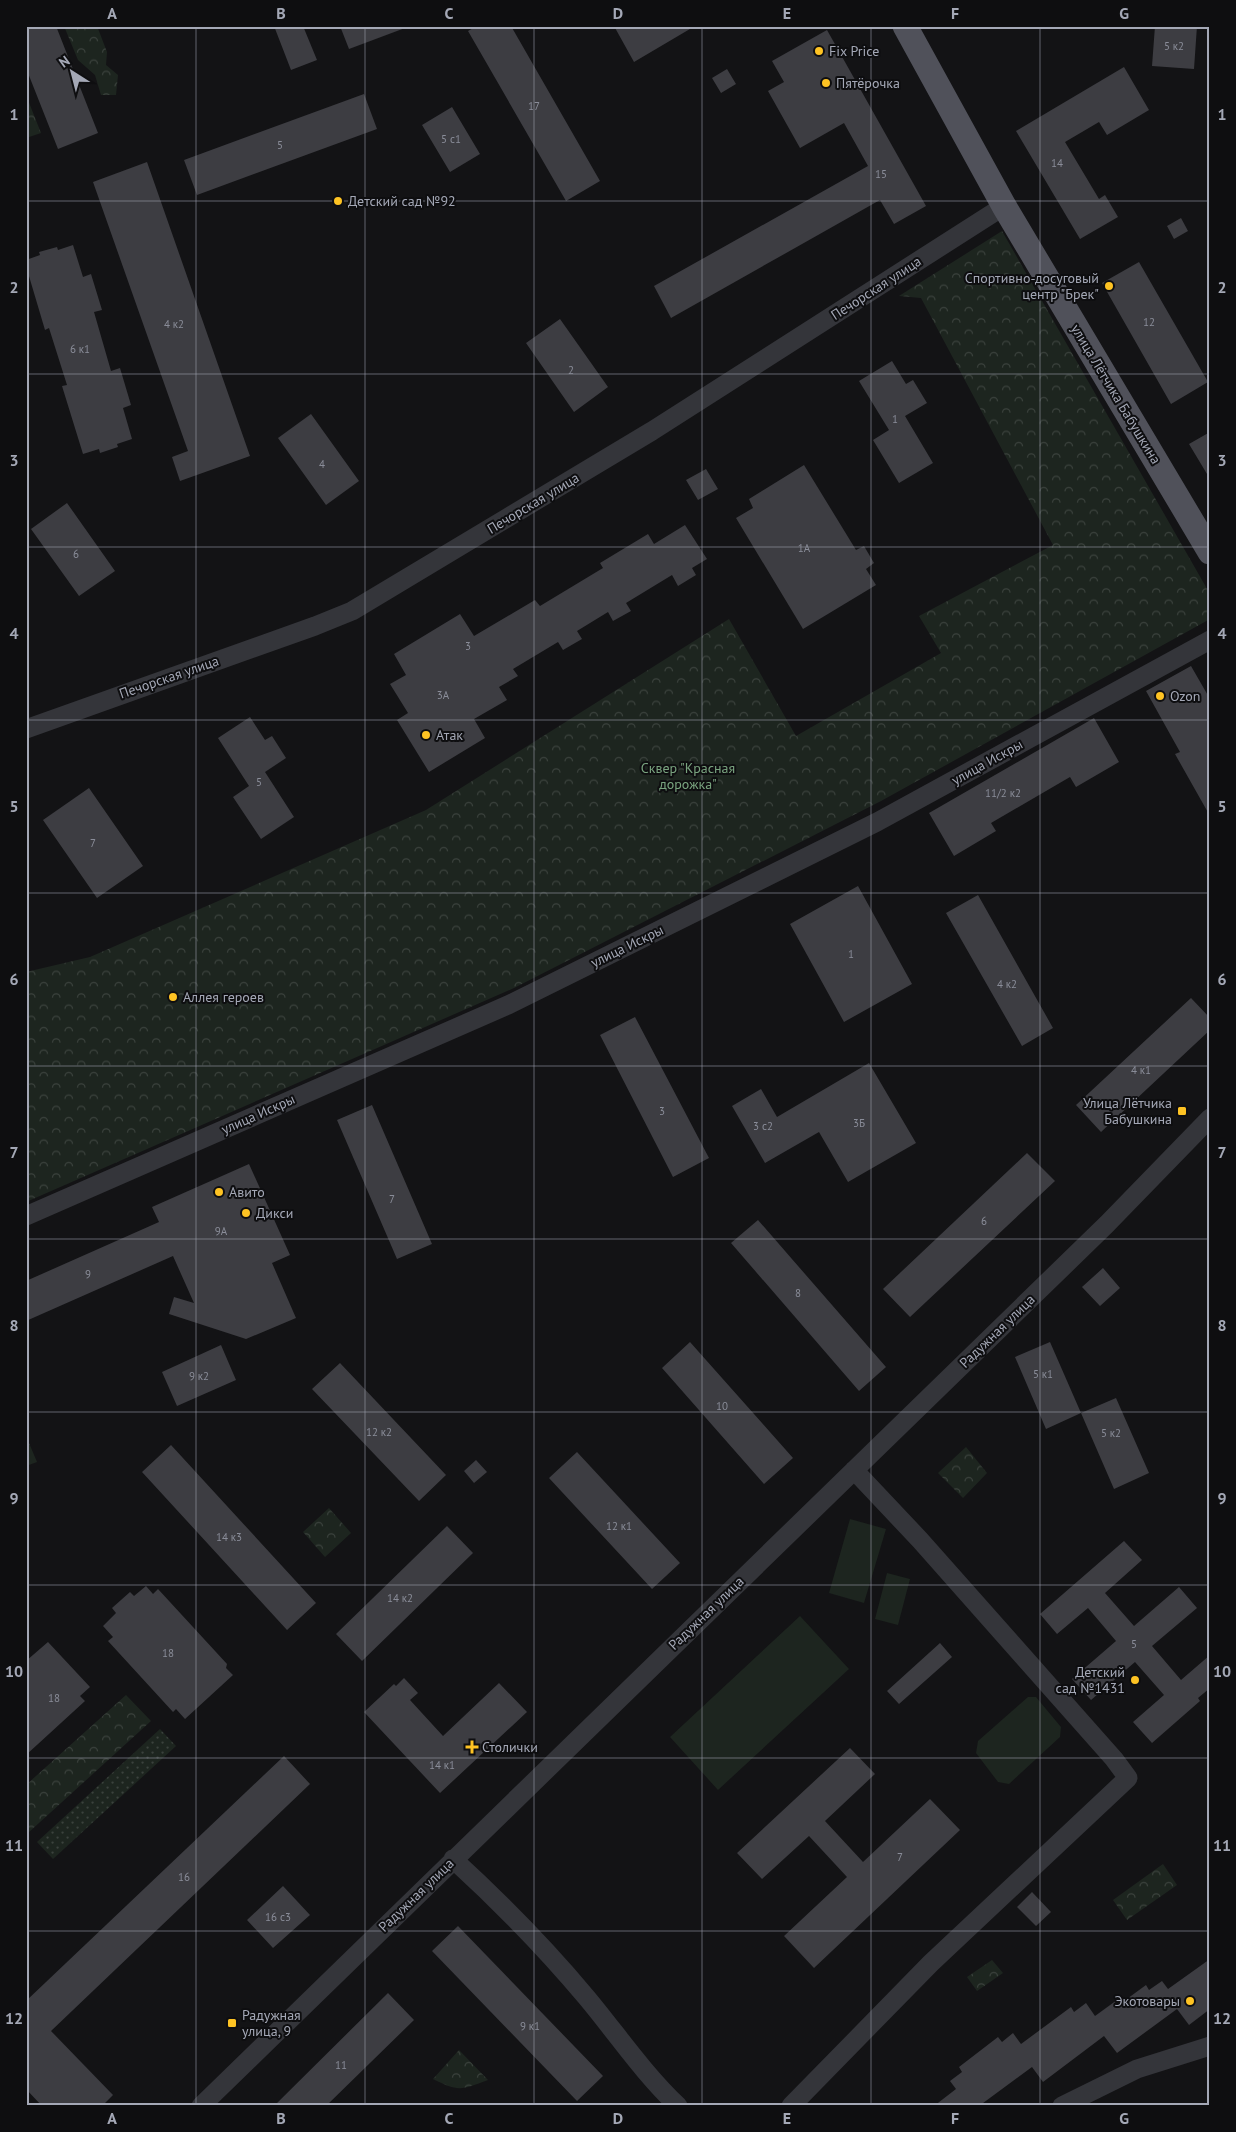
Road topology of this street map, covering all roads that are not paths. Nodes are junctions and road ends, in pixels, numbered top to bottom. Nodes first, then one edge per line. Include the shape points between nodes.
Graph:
1 (905, 26) edge
2 (1004, 206) junction
3 (1210, 552) edge
4 (1210, 640) edge
5 (26, 728) edge
6 (1210, 1118) edge
7 (26, 1216) edge
8 (854, 1470) junction
9 (453, 1859) junction
10 (1210, 2046) edge
11 (202, 2106) edge
12 (678, 2106) edge
13 (790, 2106) edge
14 (1062, 2106) edge

1 - 2 main road, улица Лётчика Бабушкина
2 - 3 main road, улица Лётчика Бабушкина
2 - 5 street, Печорская улица via 652,431 352,611
4 - 7 street, улица Искры via 877,822 508,1005
6 - 8 street, Радужная улица via 1107,1224
8 - 9 street, Радужная улица
8 - 13 street via 1128,1778 931,1963
9 - 11 street, Радужная улица
9 - 12 street via 551,1955
10 - 14 street via 1137,2069

